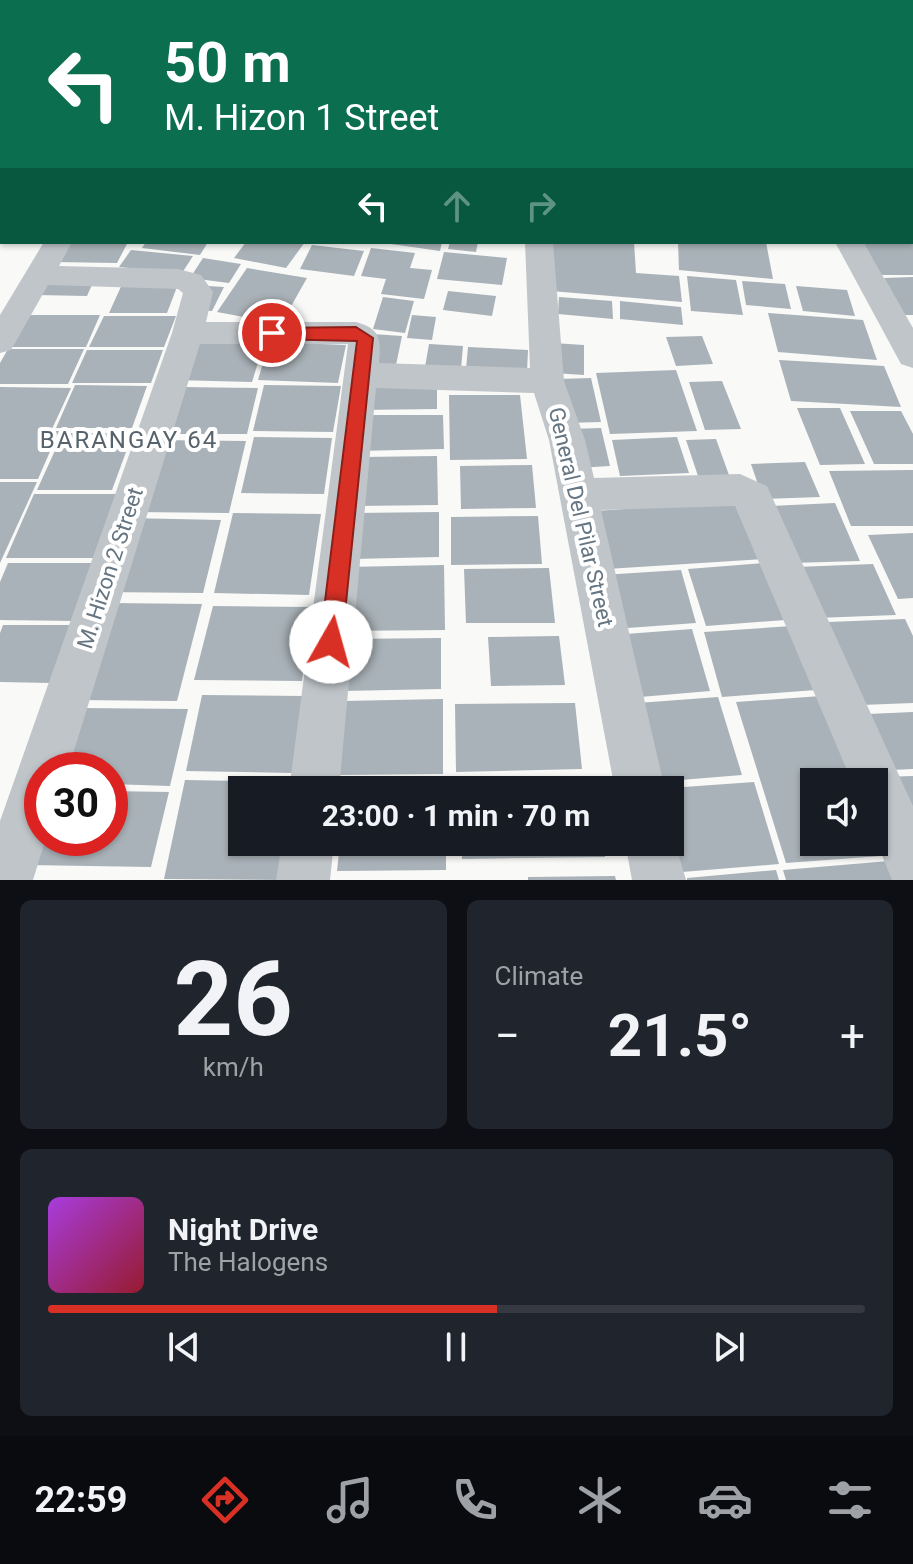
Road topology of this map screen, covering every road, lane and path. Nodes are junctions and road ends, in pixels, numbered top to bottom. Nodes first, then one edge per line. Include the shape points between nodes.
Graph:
1 (57, 244) edge
2 (539, 244) edge
3 (850, 244) edge
4 (39, 275) junction
5 (188, 333) junction
6 (0, 342) edge
7 (913, 356) edge
8 (362, 375) junction
9 (547, 381) junction
10 (580, 495) junction
11 (48, 752) edge
12 (316, 776) edge
13 (637, 776) edge
14 (24, 826) edge
15 (306, 856) edge
16 (654, 856) edge
17 (913, 866) edge
18 (6, 880) edge
19 (303, 880) edge
20 (659, 880) edge

1 - 4 street
2 - 9 street, General Del Pilar Street
3 - 7 street
4 - 5 street, M. Hizon 2 Street via 190,282 198,292
4 - 6 street
5 - 8 street via 362,334
5 - 11 street, M. Hizon 2 Street
8 - 9 street
8 - 12 street
9 - 10 street, General Del Pilar Street
10 - 13 street, General Del Pilar Street
10 - 17 street via 740,490 753,497
14 - 18 street, M. Hizon 2 Street
15 - 19 street
16 - 20 street

